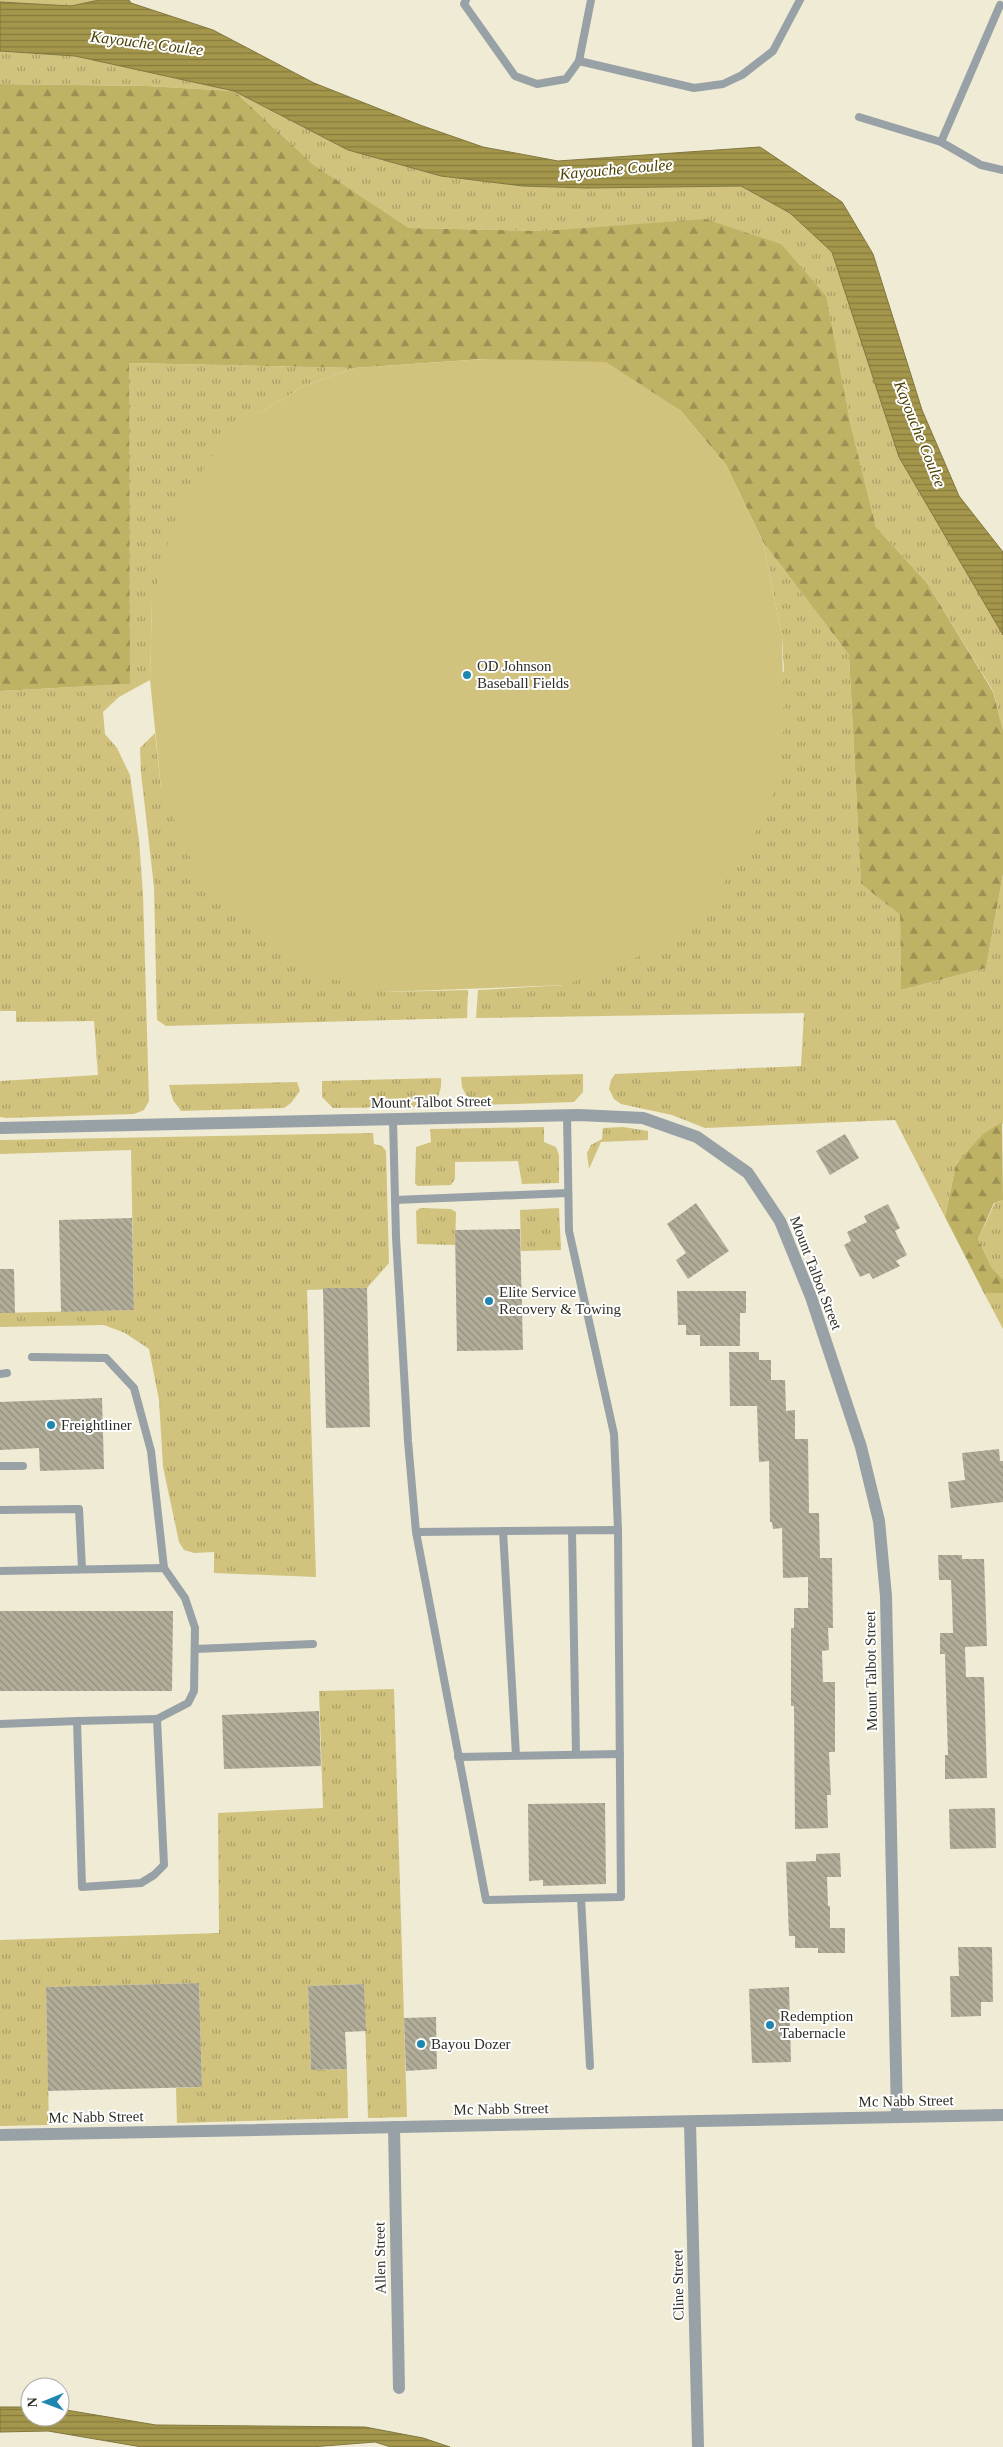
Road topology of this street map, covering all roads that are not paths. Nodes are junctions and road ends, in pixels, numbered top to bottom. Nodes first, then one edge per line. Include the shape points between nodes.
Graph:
1 (591, 0) edge
2 (800, 0) edge
3 (463, 1) edge
4 (1000, 4) edge
5 (579, 61) junction
6 (858, 117) dead end
7 (941, 142) junction
8 (1003, 170) edge
9 (567, 1115) junction
10 (393, 1120) junction
11 (0, 1128) edge
12 (568, 1193) junction
13 (395, 1200) junction
14 (32, 1357) dead end
15 (0, 1466) edge
16 (24, 1466) dead end
17 (0, 1510) edge
18 (618, 1530) junction
19 (503, 1531) junction
20 (572, 1531) junction
21 (416, 1532) junction
22 (164, 1568) junction
23 (82, 1569) junction
24 (0, 1571) edge
25 (313, 1644) dead end
26 (194, 1649) junction
27 (157, 1719) junction
28 (77, 1721) junction
29 (0, 1724) edge
30 (576, 1754) junction
31 (620, 1754) junction
32 (516, 1755) junction
33 (458, 1757) junction
34 (581, 1898) junction
35 (590, 2066) dead end
36 (1003, 2114) edge
37 (897, 2117) junction
38 (690, 2122) junction
39 (394, 2127) junction
40 (0, 2135) edge
41 (399, 2388) dead end
42 (698, 2447) edge

1 - 5 lane
2 - 5 lane via 773,52 742,75 723,84 694,88
3 - 5 lane via 515,76 537,84 566,79
4 - 7 lane
6 - 7 lane
7 - 8 lane via 981,165
9 - 10 street, Mount Talbot Street
9 - 12 lane
9 - 37 street, Mount Talbot Street via 644,1118 697,1137 748,1173 780,1221 811,1297 861,1448 879,1521 886,1596
10 - 11 street, Mount Talbot Street
10 - 13 lane
12 - 13 lane
12 - 18 lane via 569,1231 614,1434
13 - 21 lane via 407,1431
14 - 22 lane via 106,1358 134,1388 150,1451
15 - 16 lane
17 - 23 lane via 78,1509
18 - 20 lane
18 - 31 lane
19 - 20 lane
19 - 21 lane
19 - 32 lane
20 - 30 lane
21 - 33 lane
22 - 23 lane
22 - 26 lane via 185,1598 195,1628
23 - 24 lane
25 - 26 lane
26 - 27 lane via 194,1691 188,1703
27 - 28 lane
27 - 28 lane via 164,1864 141,1883 82,1887
28 - 29 lane
30 - 31 lane
30 - 32 lane
31 - 34 lane via 621,1897
32 - 33 lane
33 - 34 lane via 486,1900
34 - 35 lane
36 - 37 street, Mc Nabb Street
37 - 38 street, Mc Nabb Street
38 - 39 street, Mc Nabb Street
38 - 42 street, Cline Street
39 - 40 street, Mc Nabb Street
39 - 41 street, Allen Street

